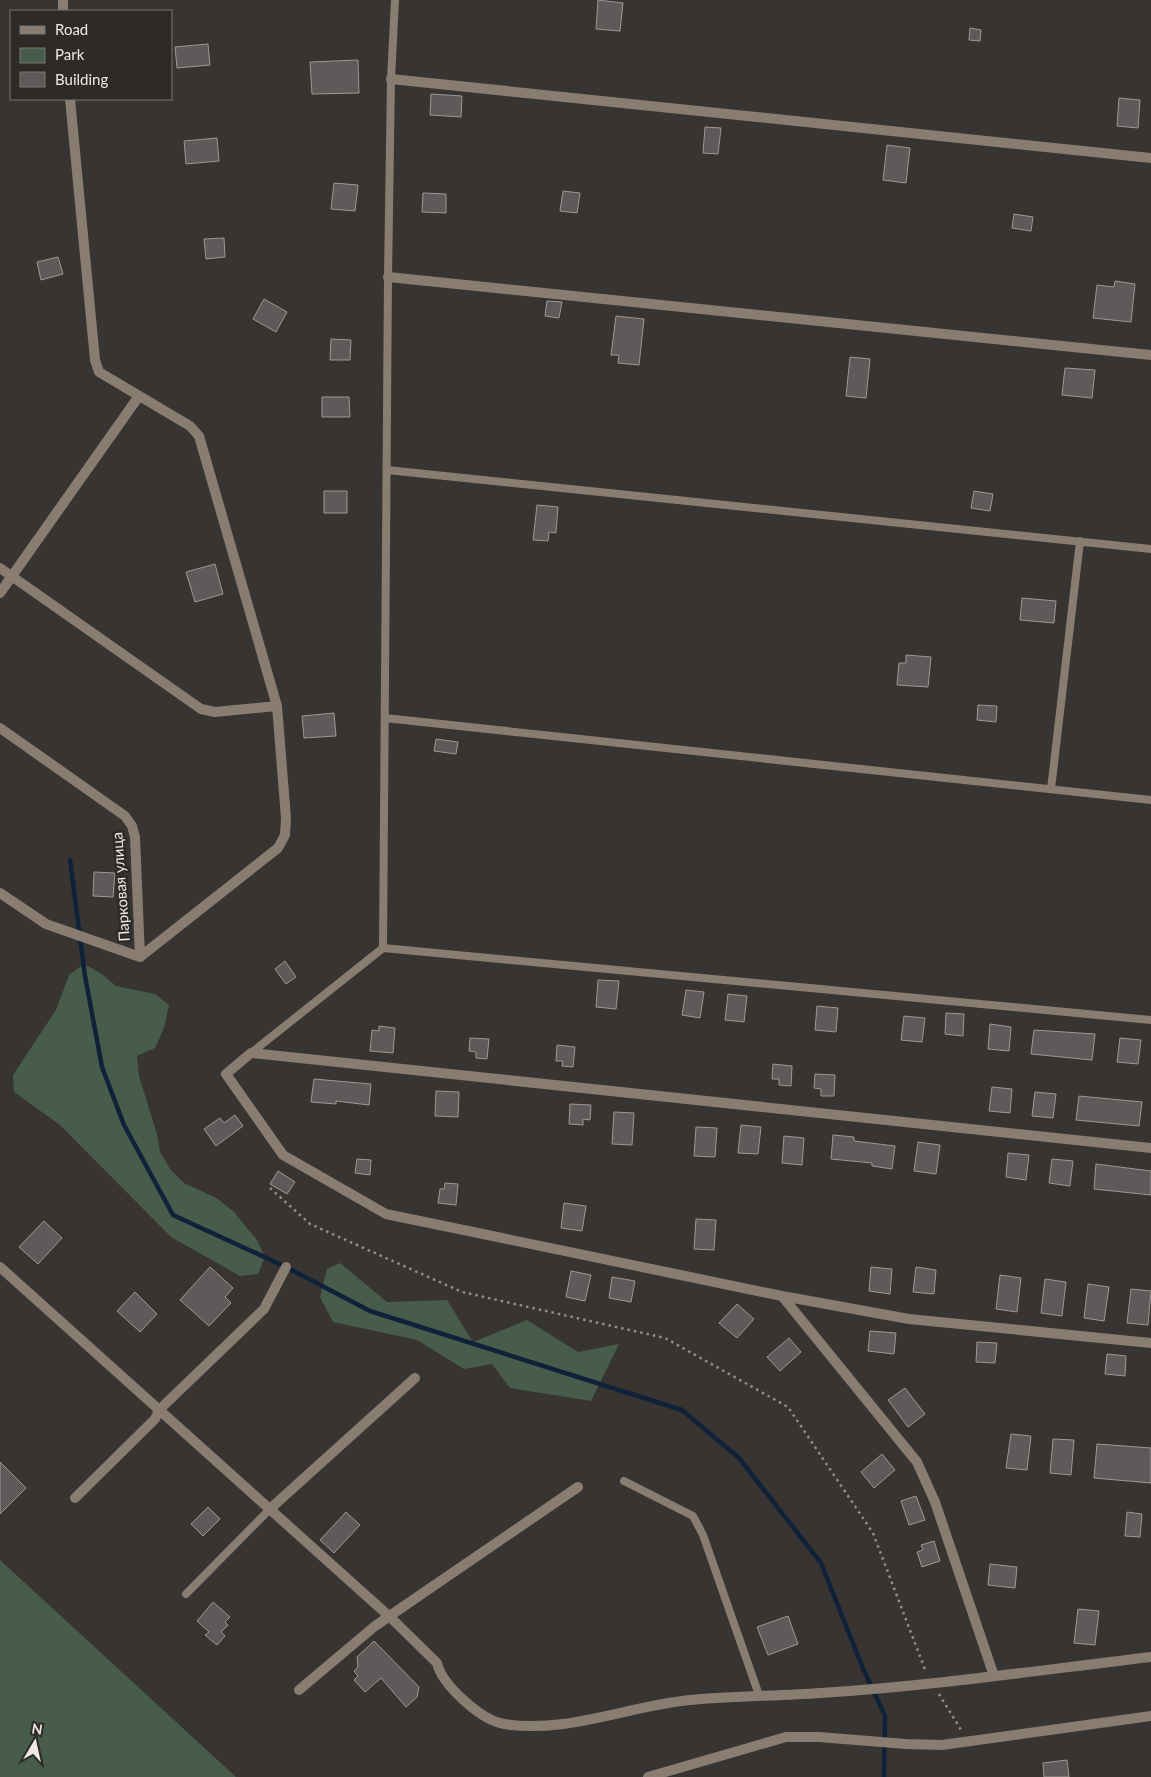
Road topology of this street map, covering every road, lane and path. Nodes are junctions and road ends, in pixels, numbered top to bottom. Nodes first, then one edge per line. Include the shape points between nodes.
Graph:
1 (395, 0) edge
2 (391, 79) junction
3 (70, 100) edge
4 (1151, 158) edge
5 (388, 277) junction
6 (1151, 355) edge
7 (139, 396) junction
8 (387, 470) junction
9 (1080, 541) junction
10 (1151, 549) edge
11 (0, 568) edge
12 (11, 576) junction
13 (0, 593) edge
14 (277, 706) junction
15 (385, 718) junction
16 (0, 728) edge
17 (1051, 789) junction
18 (1151, 800) edge
19 (0, 894) edge
20 (383, 948) junction
21 (140, 956) junction
22 (1151, 1020) edge
23 (251, 1053) junction
24 (1151, 1148) edge
25 (270, 1188) dead end
26 (0, 1267) edge
27 (286, 1267) dead end
28 (782, 1296) junction
29 (1151, 1343) edge
30 (415, 1378) dead end
31 (159, 1410) junction
32 (624, 1481) dead end
33 (578, 1486) dead end
34 (75, 1498) dead end
35 (271, 1508) junction
36 (186, 1594) dead end
37 (390, 1617) junction
38 (1151, 1657) edge
39 (994, 1676) junction
40 (933, 1683) junction
41 (298, 1690) dead end
42 (759, 1695) junction
43 (1151, 1716) edge
44 (968, 1742) junction
45 (648, 1777) edge

1 - 2 lane
2 - 4 street
2 - 5 lane
3 - 7 street via 95,360 99,372
5 - 6 street
5 - 8 lane
7 - 12 street
7 - 14 street via 190,426 199,436
8 - 9 lane
8 - 15 lane
9 - 10 lane
9 - 17 lane
11 - 12 street
12 - 13 street
12 - 14 street via 201,709 215,712
14 - 21 street via 286,818 285,835 278,848
15 - 17 lane
15 - 20 lane
16 - 21 street, Парковая улица via 125,816 132,826
17 - 18 lane
19 - 21 street, Парковая улица via 46,924
20 - 22 lane
20 - 23 lane
23 - 24 street
23 - 28 street via 226,1074 284,1155 386,1214
25 - 40 path via 310,1224 462,1292 665,1338 788,1406 873,1533 925,1670
26 - 31 street
27 - 31 street via 264,1309
28 - 29 street via 909,1319
28 - 39 street via 916,1462 935,1502
30 - 35 street
31 - 34 street via 154,1419
31 - 35 street
32 - 42 lane via 693,1516 703,1535
33 - 37 street
35 - 36 lane
35 - 37 street
37 - 41 street
37 - 42 street via 437,1663 439,1673 469,1706 501,1724 550,1726 688,1700
38 - 39 street
39 - 40 street
40 - 42 street
40 - 44 path
43 - 44 street
44 - 45 street via 890,1743 786,1737

